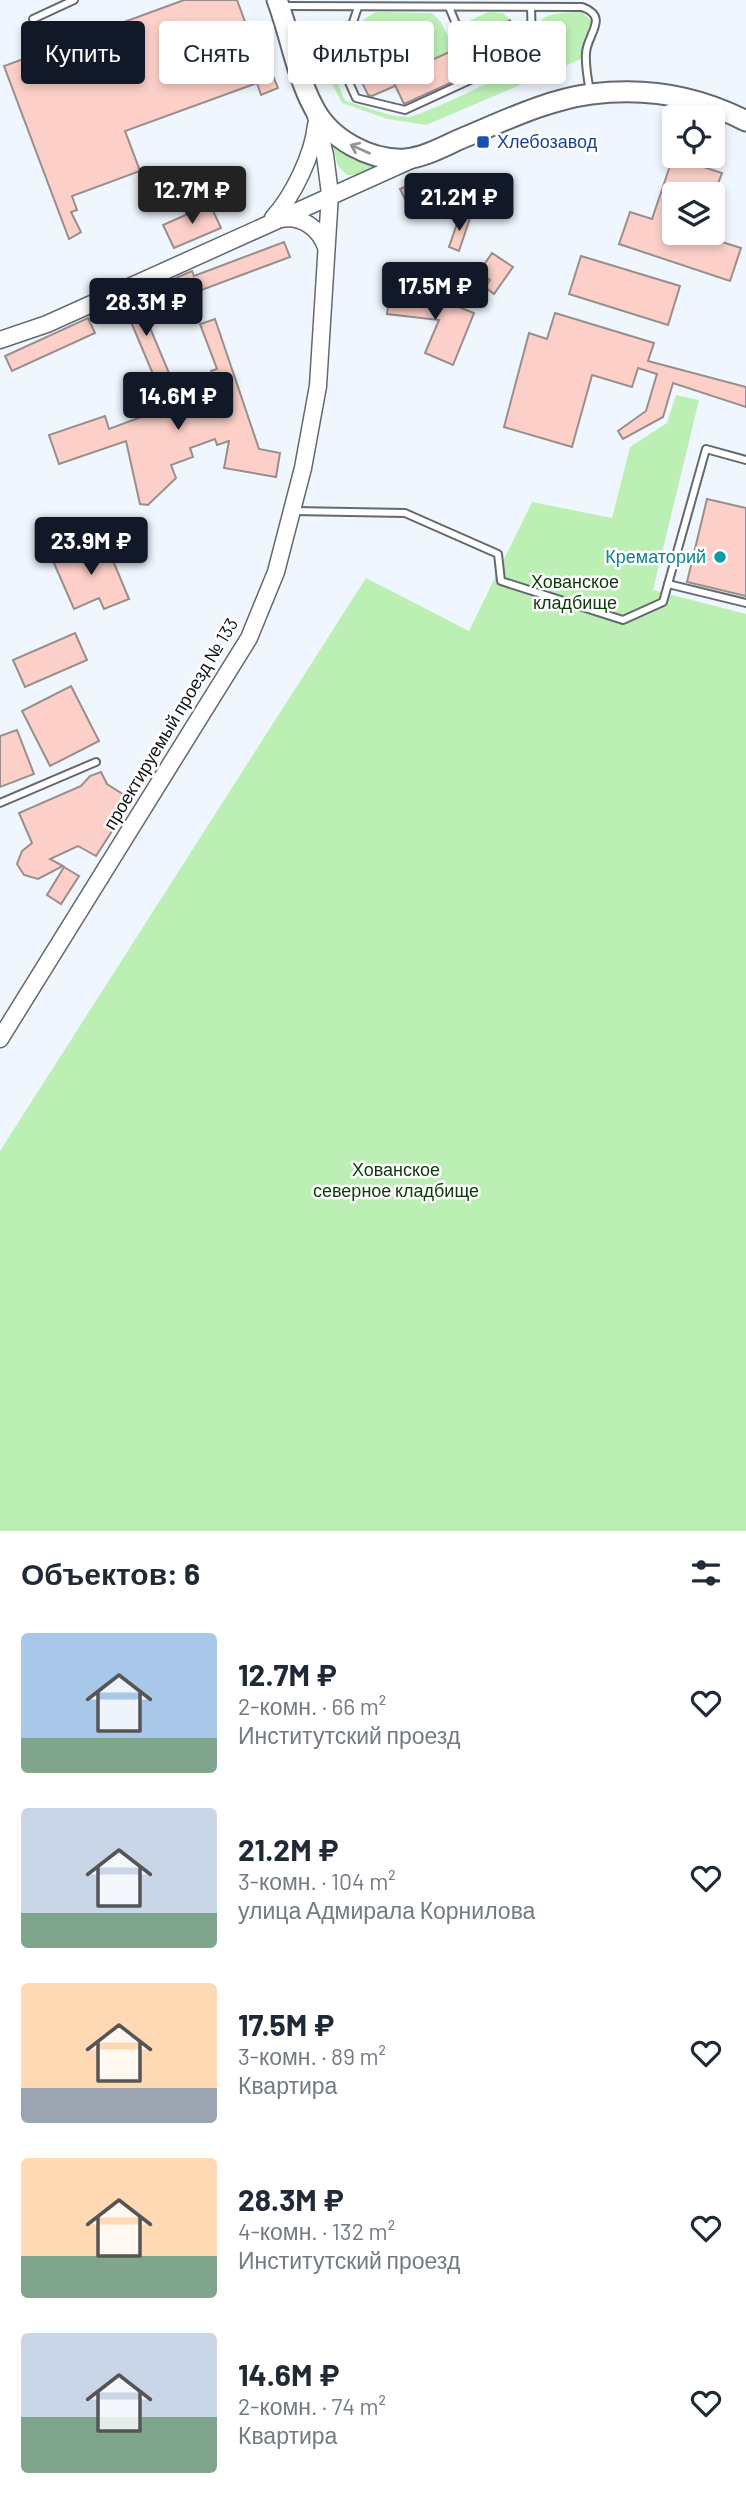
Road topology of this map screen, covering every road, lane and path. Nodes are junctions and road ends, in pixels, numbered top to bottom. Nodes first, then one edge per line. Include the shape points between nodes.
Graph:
1 (74, 0) edge
2 (279, 3) edge
3 (358, 6) junction
4 (449, 7) junction
5 (531, 7) junction
6 (33, 19) dead end
7 (455, 21) edge
8 (591, 94) junction
9 (315, 113) junction
10 (746, 121) edge
11 (422, 155) junction
12 (330, 194) junction
13 (268, 222) junction
14 (326, 248) junction
15 (0, 340) edge
16 (746, 460) edge
17 (292, 512) junction
18 (668, 584) junction
19 (746, 603) edge
20 (96, 762) dead end
21 (0, 803) edge
22 (0, 1039) edge

1 - 6 lane
2 - 3 lane
2 - 9 main road
3 - 4 lane
3 - 5 lane via 350,31 333,47 351,93 363,102 405,110 527,54
4 - 5 lane
4 - 7 lane
5 - 8 lane via 582,7 594,15 598,27 585,57
8 - 10 main road via 673,96 712,105
8 - 11 main road via 540,107
11 -> 9 main road via 390,158 358,149
9 - 12 street, проектируемый проезд № 133
9 - 13 street via 312,146 284,205
11 - 12 street
12 - 13 street
12 - 14 street, проектируемый проезд № 133
13 - 14 street via 298,219 313,227
13 - 15 street via 47,324
14 - 17 street, проектируемый проезд № 133 via 318,386
16 - 18 lane via 706,449
17 - 18 lane via 405,513 498,554 501,582 623,620 663,602
17 - 22 street, проектируемый проезд № 133 via 276,572 249,638
18 - 19 lane
20 - 21 lane

